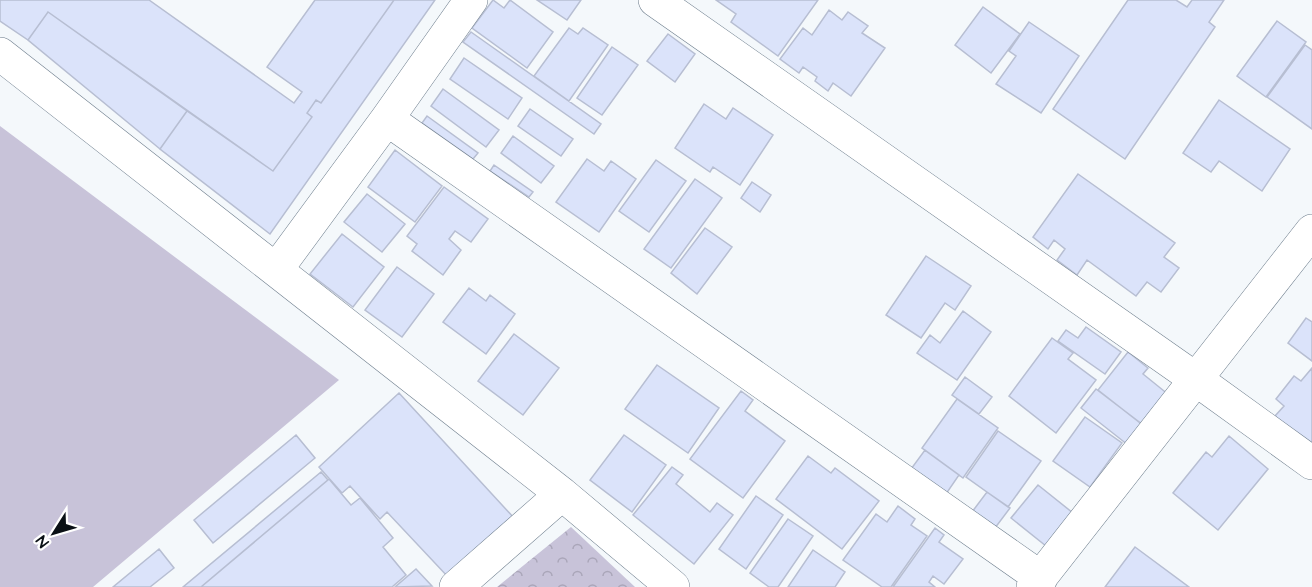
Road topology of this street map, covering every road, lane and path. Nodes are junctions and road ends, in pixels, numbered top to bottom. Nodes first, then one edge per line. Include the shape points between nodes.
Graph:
1 (471, 0) edge
2 (655, 0) edge
3 (0, 54) edge
4 (387, 119) junction
5 (1312, 231) edge
6 (276, 270) junction
7 (1197, 380) junction
8 (1312, 463) edge
9 (562, 494) junction
10 (1037, 582) edge
11 (456, 587) edge
12 (673, 587) edge

1 - 4 street
2 - 7 street
3 - 6 street
4 - 6 street
4 - 10 street
5 - 7 street
6 - 9 street
7 - 8 street
7 - 10 street
9 - 11 street
9 - 12 street

